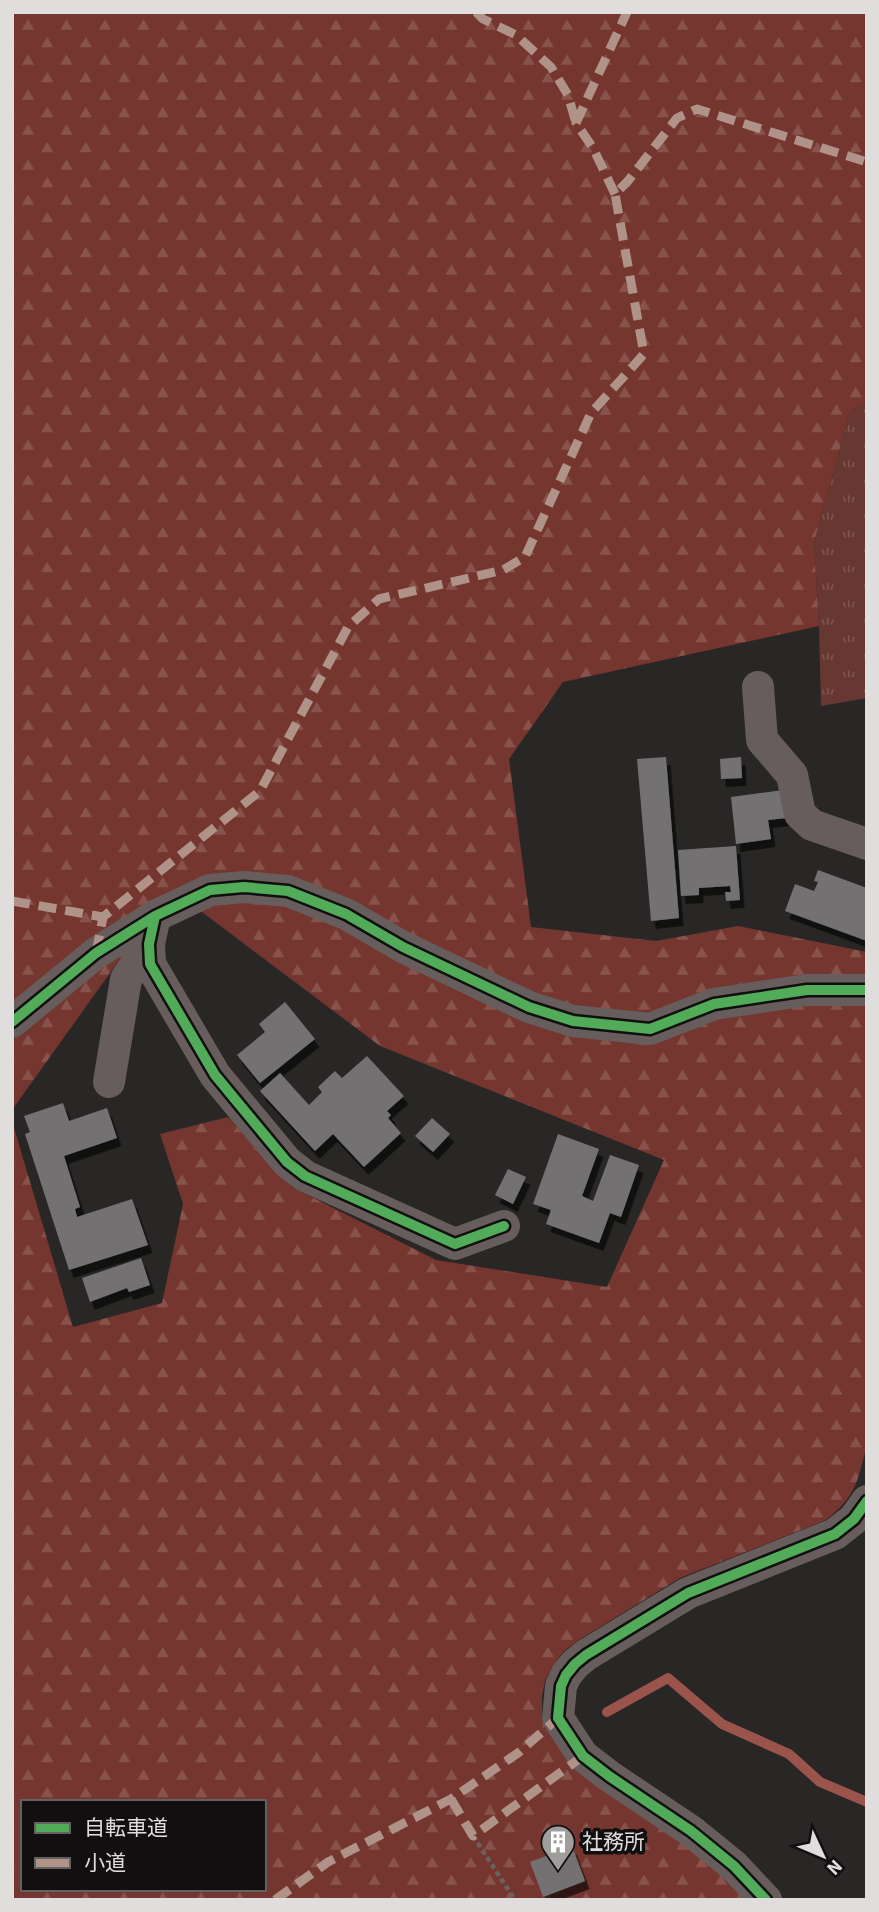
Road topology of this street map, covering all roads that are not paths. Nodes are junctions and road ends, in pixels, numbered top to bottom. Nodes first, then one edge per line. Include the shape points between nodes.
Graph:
1 (758, 687) dead end
2 (867, 844) edge
3 (152, 930) junction
4 (867, 990) edge
5 (12, 1022) edge
6 (109, 1082) dead end
7 (504, 1226) dead end
8 (867, 1501) edge
9 (766, 1900) edge

1 - 2 street via 762,740 792,775 800,814 812,825
3 - 4 street via 209,890 288,891 346,914 403,947 529,1007 573,1021 650,1029 714,1004 807,990
3 - 5 street via 96,953
3 - 6 street via 126,979
3 - 7 street via 150,964 215,1075 287,1162 305,1176 455,1244
8 - 9 street via 835,1534 688,1593 641,1621 575,1664 561,1686 558,1718 583,1756 691,1831

